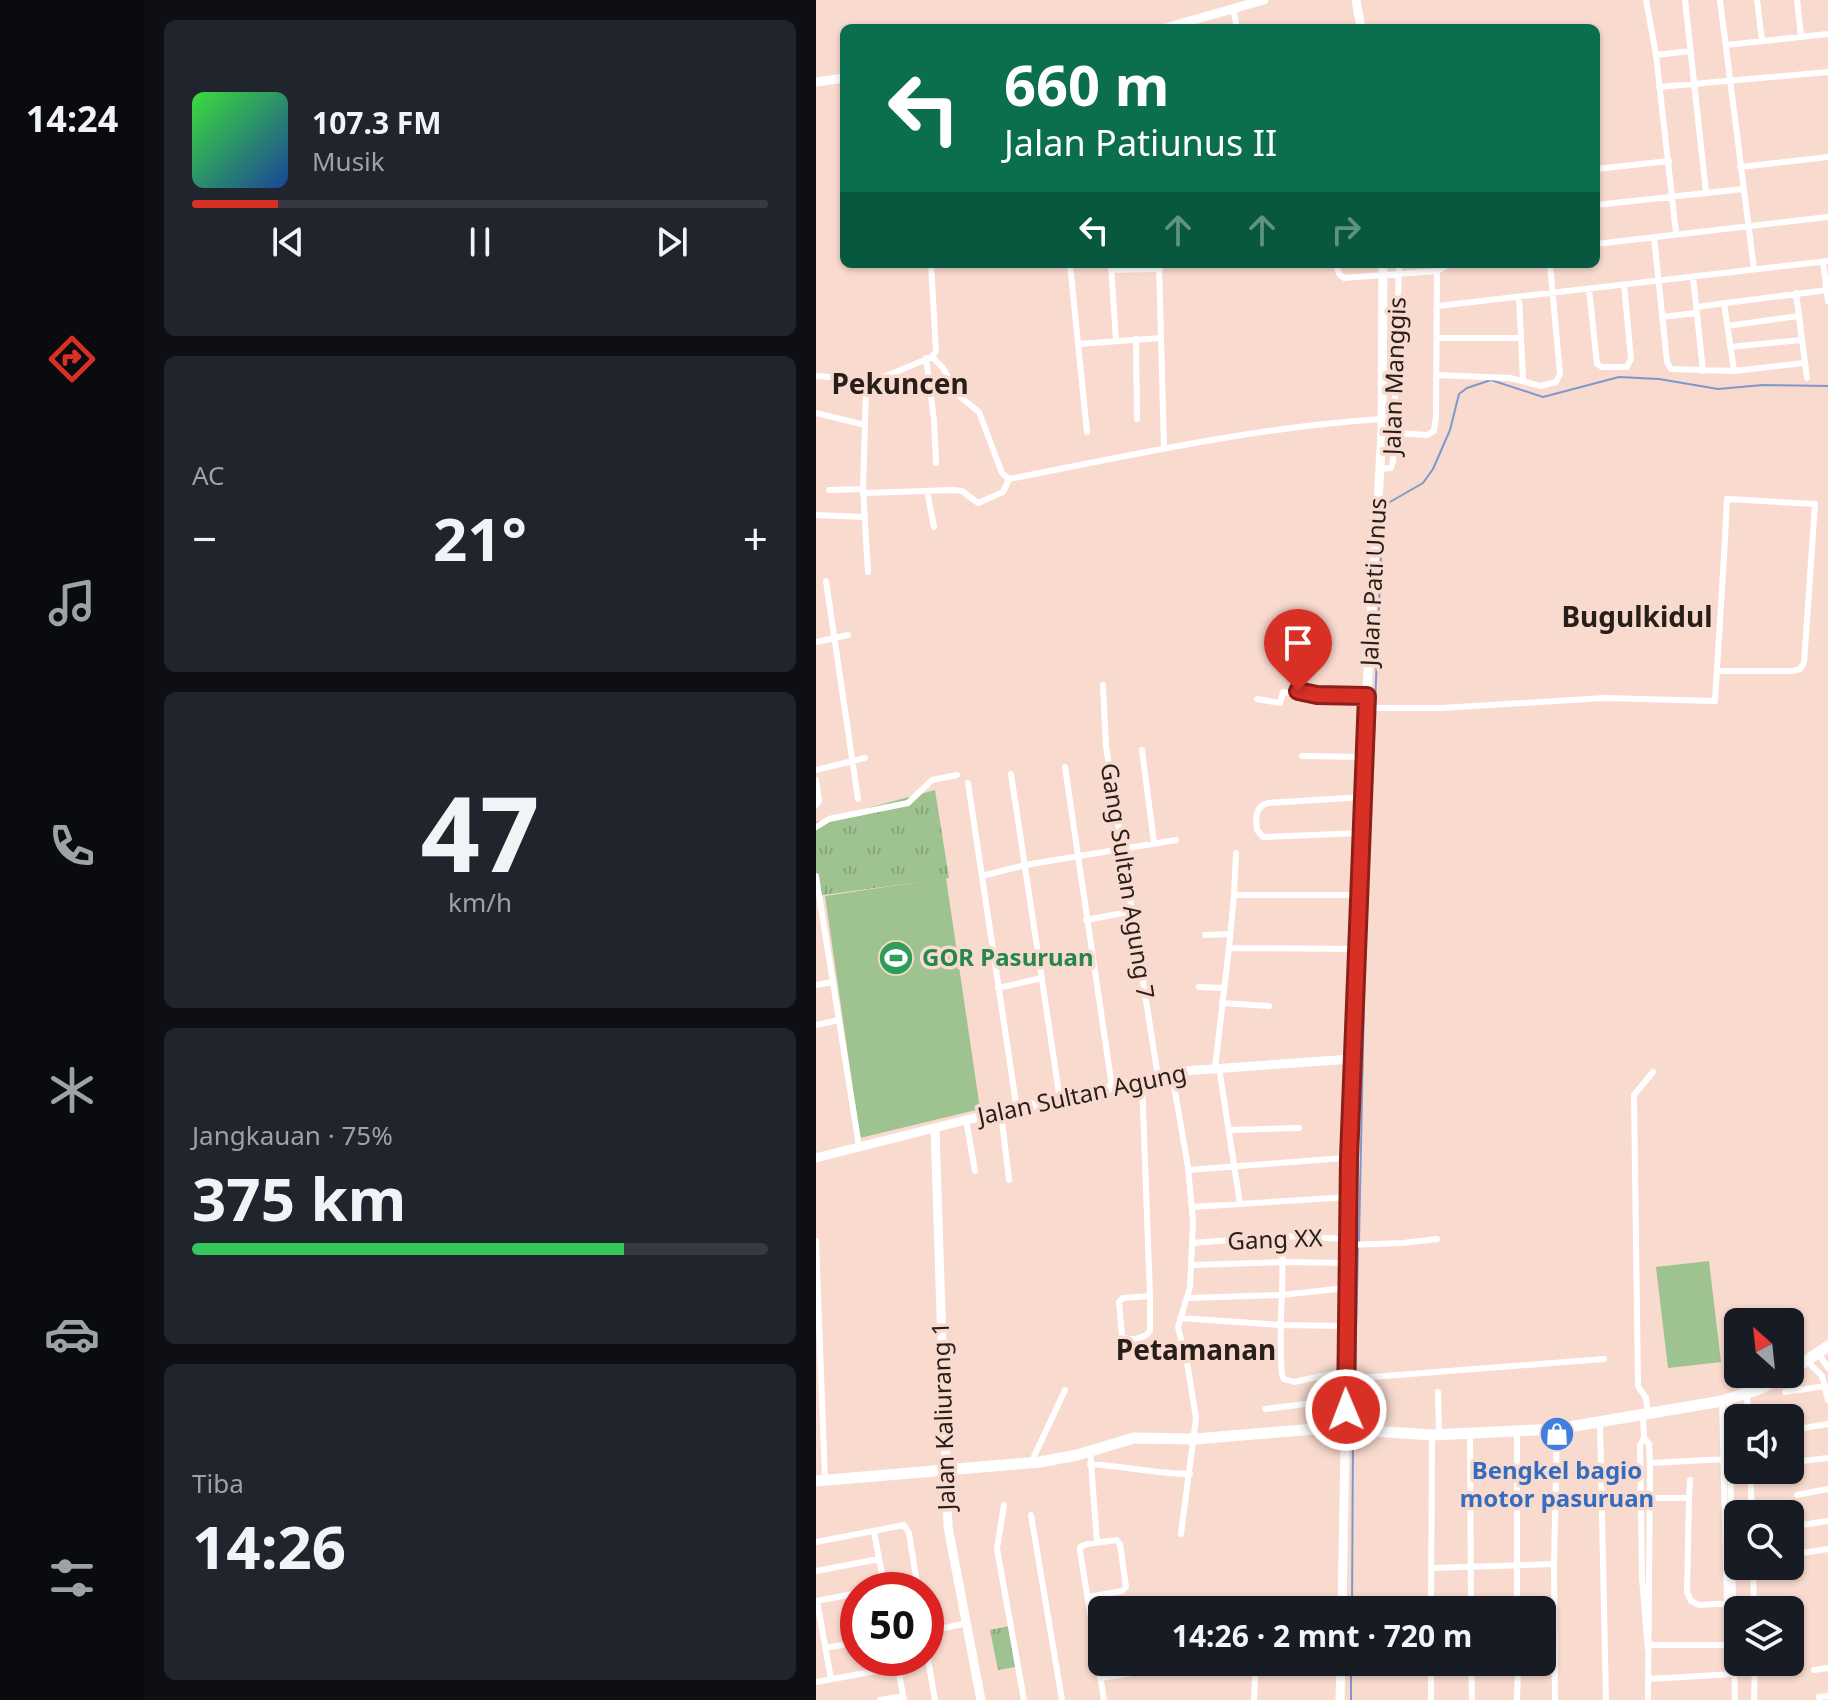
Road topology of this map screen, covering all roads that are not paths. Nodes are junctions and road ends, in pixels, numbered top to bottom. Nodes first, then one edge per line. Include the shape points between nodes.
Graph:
1 (1264, 0) edge
2 (1356, 0) edge
3 (1646, 0) edge
4 (1685, 0) edge
5 (1720, 0) edge
6 (1757, 0) edge
7 (1797, 0) edge
8 (1233, 7) junction
9 (1178, 24) edge
10 (1236, 24) edge
11 (1360, 24) edge
12 (1828, 34) edge
13 (1801, 36) junction
14 (1762, 41) junction
15 (1726, 45) junction
16 (1690, 51) junction
17 (1656, 55) junction
18 (1828, 72) edge
19 (840, 79) edge
20 (816, 82) edge
21 (1731, 82) junction
22 (1693, 85) junction
23 (1659, 87) junction
24 (1828, 157) edge
25 (1669, 161) junction
26 (1740, 167) junction
27 (1600, 169) edge
28 (1743, 189) junction
29 (1706, 192) junction
30 (1672, 196) junction
31 (1600, 205) edge
32 (1828, 217) edge
33 (1748, 226) junction
34 (1676, 233) junction
35 (1654, 237) junction
36 (1600, 244) edge
37 (1826, 261) edge
38 (931, 268) edge
39 (1070, 268) edge
40 (1111, 268) edge
41 (1160, 268) edge
42 (1337, 268) edge
43 (1427, 268) edge
44 (1437, 268) edge
45 (1550, 268) edge
46 (1754, 269) junction
47 (1389, 272) edge
48 (1693, 277) junction
49 (1657, 280) junction
50 (1624, 285) junction
51 (1589, 289) junction
52 (1827, 290) edge
53 (1796, 293) junction
54 (1553, 294) junction
55 (1519, 297) junction
56 (1828, 301) edge
57 (1724, 303) junction
58 (1438, 306) junction
59 (1696, 310) junction
60 (1798, 316) junction
61 (1662, 317) junction
62 (1727, 326) junction
63 (1161, 338) junction
64 (1438, 338) junction
65 (1521, 338) junction
66 (1136, 339) junction
67 (1801, 340) junction
68 (1116, 341) junction
69 (1078, 344) junction
70 (1730, 347) junction
71 (929, 358) junction
72 (1803, 363) junction
73 (1703, 371) junction
74 (1734, 371) junction
75 (1437, 375) junction
76 (816, 376) edge
77 (1807, 378) dead end
78 (1523, 379) junction
79 (874, 381) junction
80 (816, 413) edge
81 (1137, 419) dead end
82 (1382, 419) junction
83 (865, 425) junction
84 (1087, 432) dead end
85 (1388, 432) junction
86 (1164, 448) junction
87 (936, 463) dead end
88 (1009, 479) junction
89 (829, 490) dead end
90 (863, 491) junction
91 (927, 491) junction
92 (816, 515) edge
93 (864, 517) junction
94 (934, 527) dead end
95 (868, 572) dead end
96 (826, 581) dead end
97 (848, 635) dead end
98 (834, 638) junction
99 (816, 642) edge
100 (1717, 671) junction
101 (1103, 685) dead end
102 (1367, 696) junction
103 (1257, 699) dead end
104 (1371, 709) junction
105 (1142, 750) dead end
106 (1302, 756) dead end
107 (1364, 757) junction
108 (865, 758) dead end
109 (852, 761) junction
110 (1065, 767) dead end
111 (816, 770) edge
112 (1011, 774) dead end
113 (957, 775) dead end
114 (816, 780) edge
115 (968, 783) dead end
116 (1363, 797) junction
117 (858, 799) dead end
118 (816, 805) edge
119 (816, 827) edge
120 (1361, 833) junction
121 (1176, 840) dead end
122 (1154, 843) junction
123 (1121, 849) junction
124 (1236, 853) dead end
125 (1078, 857) junction
126 (1025, 865) junction
127 (816, 876) edge
128 (982, 876) junction
129 (1234, 895) junction
130 (1359, 895) junction
131 (818, 900) edge
132 (1134, 911) junction
133 (1086, 920) junction
134 (1229, 934) junction
135 (1205, 935) dead end
136 (1229, 948) junction
137 (1357, 949) junction
138 (1042, 978) junction
139 (829, 982) junction
140 (816, 985) edge
141 (1199, 987) dead end
142 (998, 988) junction
143 (1224, 988) junction
144 (1222, 1003) junction
145 (1269, 1006) dead end
146 (835, 1021) junction
147 (816, 1025) edge
148 (1352, 1059) junction
149 (1217, 1067) junction
150 (1178, 1072) junction
151 (1653, 1072) dead end
152 (1158, 1077) junction
153 (1142, 1080) junction
154 (1112, 1087) junction
155 (1060, 1100) junction
156 (1017, 1110) junction
157 (1001, 1113) junction
158 (966, 1120) junction
159 (1299, 1128) dead end
160 (935, 1129) junction
161 (1229, 1130) junction
162 (859, 1146) junction
163 (816, 1158) edge
164 (1353, 1158) junction
165 (1234, 1168) junction
166 (1193, 1170) junction
167 (975, 1171) dead end
168 (1009, 1180) dead end
169 (1349, 1197) junction
170 (1240, 1204) junction
171 (1196, 1207) junction
172 (1281, 1236) junction
173 (1437, 1239) dead end
174 (816, 1241) edge
175 (1197, 1243) junction
176 (1353, 1244) junction
177 (1284, 1262) junction
178 (1347, 1263) junction
179 (1198, 1265) junction
180 (1347, 1288) junction
181 (1281, 1295) junction
182 (1150, 1296) junction
183 (1188, 1298) junction
184 (1180, 1318) junction
185 (1281, 1325) junction
186 (1346, 1326) junction
187 (1823, 1349) edge
188 (1604, 1359) dead end
189 (1807, 1361) junction
190 (1804, 1363) edge
191 (1826, 1372) edge
192 (1348, 1376) junction
193 (1826, 1386) edge
194 (1758, 1388) edge
195 (1065, 1390) dead end
196 (1438, 1392) dead end
197 (1785, 1392) dead end
198 (1747, 1393) junction
199 (1346, 1399) junction
200 (1726, 1400) junction
201 (1828, 1400) edge
202 (1726, 1404) edge
203 (1747, 1404) edge
204 (1265, 1409) dead end
205 (1645, 1413) junction
206 (1600, 1423) junction
207 (1828, 1424) edge
208 (1804, 1428) edge
209 (1351, 1429) junction
210 (1557, 1429) junction
211 (1517, 1431) junction
212 (1470, 1433) junction
213 (1435, 1435) junction
214 (1644, 1438) junction
215 (1195, 1439) junction
216 (1090, 1450) junction
217 (1724, 1458) edge
218 (1828, 1458) edge
219 (1804, 1461) edge
220 (1031, 1463) junction
221 (1650, 1463) junction
222 (1090, 1464) junction
223 (946, 1470) junction
224 (1190, 1474) junction
225 (820, 1480) edge
226 (1690, 1480) dead end
227 (1728, 1484) edge
228 (1828, 1489) edge
229 (1797, 1495) dead end
230 (1649, 1498) junction
231 (1689, 1498) junction
232 (1004, 1505) dead end
233 (1645, 1512) junction
234 (1031, 1515) dead end
235 (1828, 1521) edge
236 (1804, 1525) edge
237 (874, 1532) junction
238 (1181, 1534) dead end
239 (816, 1542) edge
240 (1097, 1542) junction
241 (1828, 1549) edge
242 (1804, 1553) edge
243 (879, 1559) junction
244 (1517, 1564) junction
245 (1554, 1564) junction
246 (1471, 1567) junction
247 (1432, 1568) junction
248 (816, 1571) edge
249 (880, 1572) edge
250 (915, 1572) edge
251 (840, 1596) edge
252 (1094, 1596) edge
253 (1343, 1596) edge
254 (1431, 1596) edge
255 (1471, 1596) edge
256 (1517, 1596) edge
257 (1731, 1596) edge
258 (1088, 1597) edge
259 (816, 1601) edge
260 (1724, 1605) edge
261 (967, 1623) junction
262 (944, 1628) edge
263 (840, 1645) edge
264 (1724, 1645) edge
265 (1648, 1647) junction
266 (825, 1648) junction
267 (1828, 1668) edge
268 (1814, 1670) dead end
269 (1724, 1675) edge
270 (848, 1676) edge
271 (899, 1676) edge
272 (931, 1676) edge
273 (1114, 1676) edge
274 (1255, 1676) edge
275 (1341, 1676) edge
276 (1431, 1676) edge
277 (1471, 1676) edge
278 (1518, 1676) edge
279 (1734, 1676) edge
280 (1755, 1676) edge
281 (1101, 1678) joint
282 (831, 1679) junction
283 (1648, 1679) junction
284 (816, 1682) edge
285 (1828, 1696) edge
286 (1819, 1697) dead end
287 (903, 1698) edge
288 (880, 1700) edge
289 (935, 1700) edge
290 (981, 1700) edge
291 (1024, 1700) edge
292 (1062, 1700) edge
293 (1104, 1700) edge
294 (1254, 1700) edge
295 (1340, 1700) edge
296 (1431, 1700) edge
297 (1472, 1700) edge
298 (1517, 1700) edge
299 (1555, 1700) edge
300 (1606, 1700) edge
301 (1648, 1700) edge
302 (1735, 1700) edge
303 (1754, 1700) edge

1 - 8 main road
2 - 11 main road
3 - 17 street
4 - 16 street
5 - 15 street
6 - 14 street
7 - 13 street
8 - 9 main road
8 - 10 street
12 - 13 street
13 - 14 street
14 - 15 street
15 - 21 street
16 - 17 street
16 - 22 street
17 - 23 street
18 - 21 street
19 - 20 main road
21 - 22 street
21 - 26 street
22 - 23 street
22 - 29 street
23 - 25 street
24 - 26 street
25 - 27 street
25 - 30 street
26 - 28 street
28 - 29 street
28 - 33 street
29 - 30 street
30 - 31 street
30 - 34 street
32 - 33 street
33 - 34 street
33 - 46 street
34 - 35 street
35 - 36 street
35 - 49 street
37 - 46 street
37 - 52 street
38 - 71 street via 937,347
39 - 69 street
40 - 68 street
41 - 63 street
42 - 47 street via 1344,278
43 - 47 street
44 - 58 street
45 - 54 street
46 - 48 street
47 - 82 main road, Jalan Pati Unus
47 - 85 street, Jalan Manggis
48 - 49 street
48 - 59 street
49 - 50 street
49 - 61 street
50 - 51 street
50 - 51 street via 1630,364 1623,367 1598,366
51 - 54 street
52 - 53 street
52 - 56 street
53 - 57 street
53 - 60 street
54 - 55 street
54 - 78 street via 1559,379 1541,386
55 - 58 street
55 - 65 street
57 - 59 street
57 - 62 street
58 - 64 street
59 - 61 street
59 - 73 street
60 - 62 street
60 - 67 street
61 - 73 street via 1668,367
62 - 70 street
63 - 66 street
63 - 86 street
64 - 65 street
64 - 75 street
65 - 78 street
66 - 68 street
66 - 81 street
67 - 70 street
67 - 72 street
68 - 69 street
69 - 84 street
70 - 74 street
71 - 79 street
71 - 87 street
71 - 88 street via 979,412
72 - 74 street
72 - 77 street
73 - 74 street
75 - 78 street
75 - 85 street via 1434,431
76 - 79 street
79 - 83 street via 866,390
80 - 83 street
82 - 85 main road, Jalan Pati Unus
82 - 86 street
83 - 90 street
85 - 102 main road, Jalan Pati Unus
86 - 88 street
88 - 91 street via 1004,490 978,503 962,491
89 - 90 street
90 - 91 street
90 - 93 street
91 - 94 street
92 - 93 street
93 - 95 street
96 - 98 street
97 - 98 street
98 - 99 street
98 - 109 street
100 - 100 street via 1727,499 1815,504 1804,663 1793,671
100 - 104 street via 1715,701 1604,698
101 - 123 street, Gang Sultan Agung 7
102 - 103 street via 1298,691 1283,692 1280,703
102 - 104 main road, Jalan Pati Unus
104 - 107 main road, Jalan Pati Unus
105 - 122 street
106 - 107 street
107 - 116 main road, Jalan Pati Unus
108 - 109 street
109 - 111 street
109 - 117 street
110 - 125 street
112 - 126 street
113 - 119 street via 932,780 908,803 829,819
114 - 118 street
115 - 128 street
116 - 120 main road, Jalan Pati Unus
116 - 120 street via 1268,803 1257,811 1257,830 1263,837
120 - 130 main road, Jalan Pati Unus
121 - 122 street
122 - 123 street
123 - 125 street
123 - 132 street, Gang Sultan Agung 7
124 - 129 street
125 - 126 street
125 - 133 street
126 - 128 street
126 - 138 street
127 - 131 street
128 - 142 street
129 - 130 street
129 - 134 street
130 - 137 main road, Jalan Pati Unus
131 - 139 street
132 - 133 street
132 - 152 street, Gang Sultan Agung 7
133 - 154 street
134 - 135 street
134 - 136 street
136 - 137 street
136 - 143 street
137 - 148 main road, Jalan Pati Unus
138 - 142 street
138 - 155 street
139 - 140 street
139 - 146 street
141 - 143 street
142 - 156 street
143 - 144 street
144 - 145 street
144 - 149 street
146 - 147 street
146 - 162 street
148 - 149 main road, Jalan Sultan Agung
148 - 164 main road, Jalan Pati Unus
149 - 150 main road, Jalan Sultan Agung
149 - 161 street
150 - 152 main road, Jalan Sultan Agung
150 - 166 street
151 - 205 street via 1634,1095 1638,1386 1646,1398
152 - 153 main road, Jalan Sultan Agung
153 - 154 main road, Jalan Sultan Agung
153 - 182 street
154 - 155 main road, Jalan Sultan Agung
155 - 156 main road, Jalan Sultan Agung
156 - 157 main road, Jalan Sultan Agung
157 - 158 main road, Jalan Sultan Agung
157 - 168 street
158 - 160 main road, Jalan Sultan Agung
158 - 167 street
159 - 161 street
160 - 162 main road, Jalan Sultan Agung
160 - 223 main road, Jalan Kaliurang 1
161 - 165 street
162 - 163 main road, Jalan Sultan Agung
164 - 165 street
164 - 169 main road, Jalan Pati Unus
165 - 166 street
165 - 170 street
166 - 171 street
169 - 170 street
169 - 176 main road, Jalan Pati Unus
170 - 171 street
171 - 175 street
172 - 175 street, Gang XX
172 - 176 street, Gang XX
172 - 177 street
173 - 176 street, Gang XX
174 - 225 street
175 - 179 street
176 - 178 main road, Jalan Pati Unus
177 - 178 street
177 - 179 street
177 - 181 street
178 - 180 main road, Jalan Pati Unus
179 - 183 street
180 - 181 street
180 - 186 main road, Jalan Pati Unus
181 - 183 street
181 - 185 street
182 - 182 street via 1119,1302 1125,1339 1149,1333
183 - 184 street
184 - 185 street
184 - 215 street
185 - 186 street
185 - 192 street via 1284,1379
186 - 192 main road, Jalan Pati Unus
187 - 189 highway
187 - 191 street
188 - 192 street via 1364,1379
189 - 190 highway
189 - 191 street
191 - 193 street
192 - 199 main road, Jalan Pati Unus
193 - 197 street
193 - 201 street
194 - 198 highway
195 - 220 street
196 - 213 street
198 - 200 highway
198 - 203 street
199 - 204 street
199 - 209 main road, Jalan Pati Unus
200 - 202 street
200 - 205 highway
205 - 206 highway
205 - 214 street
206 - 210 highway
206 - 300 street
207 - 208 street
209 - 213 highway
209 - 215 highway
209 - 253 main road, Jalan Pati Unus
210 - 211 highway
210 - 245 street
211 - 212 highway
211 - 244 street
212 - 213 highway
212 - 246 street
213 - 247 street
214 - 221 street
214 - 233 street via 1640,1445
215 - 216 highway via 1134,1438
215 - 224 street
216 - 220 highway
216 - 222 street
217 - 221 street
218 - 219 street
220 - 223 highway
221 - 230 street
222 - 224 street
222 - 240 street
223 - 225 highway
223 - 261 main road, Jalan Kaliurang 1 via 948,1527
224 - 238 street
226 - 231 street
227 - 257 street
228 - 229 street
230 - 231 street
230 - 233 street
231 - 260 street via 1688,1597 1699,1605
232 - 291 street via 997,1549
233 - 265 street
234 - 292 street
235 - 236 street
237 - 239 street
237 - 243 street
237 - 250 street via 907,1527
240 - 252 street via 1119,1541 1126,1587
240 - 258 street via 1080,1547
241 - 242 street
243 - 248 street
243 - 249 street
244 - 245 street
244 - 246 street
244 - 256 street
245 - 299 street
246 - 247 street
246 - 255 street
247 - 254 street
251 - 259 street
259 - 266 street
261 - 262 street
261 - 290 main road, Jalan Kaliurang 1
263 - 266 street
264 - 265 street
265 - 283 street
266 - 282 street
267 - 268 street
269 - 283 street
270 - 282 street
271 - 287 street
272 - 289 street
273 - 281 street
274 - 294 street
275 - 295 main road
276 - 296 street
277 - 297 street
278 - 298 street
279 - 302 street
280 - 303 street
281 - 293 street
282 - 284 street
283 - 301 street
285 - 286 street
287 - 288 street

